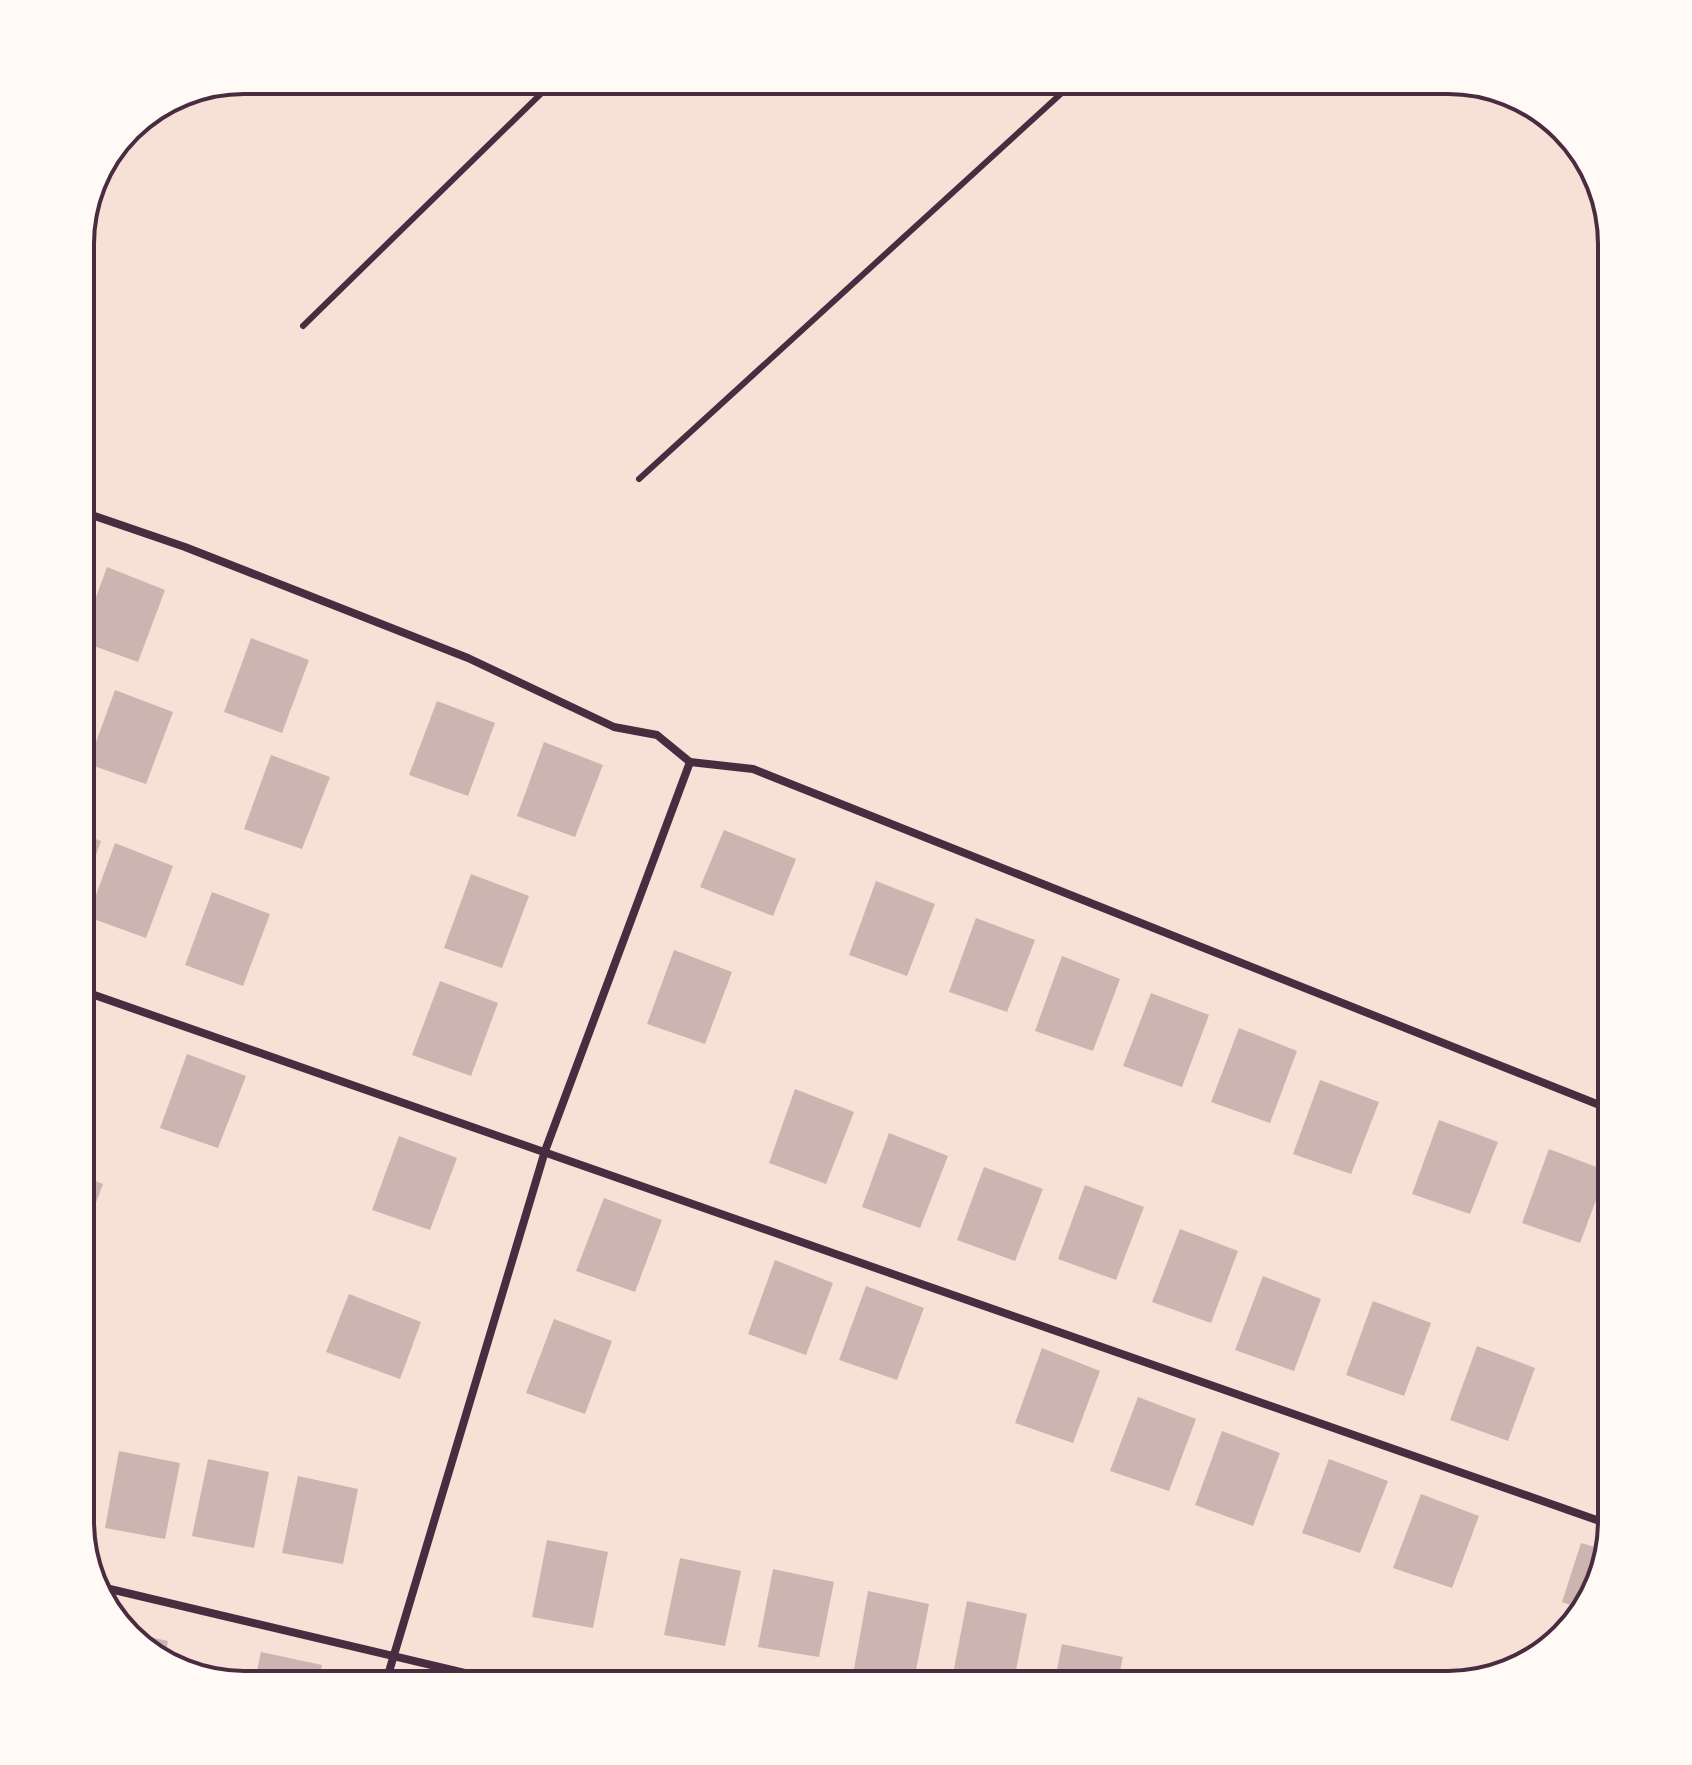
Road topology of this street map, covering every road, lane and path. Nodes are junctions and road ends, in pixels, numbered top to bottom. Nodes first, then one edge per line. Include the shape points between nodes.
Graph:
1 (541, 94) edge
2 (1061, 94) edge
3 (303, 326) dead end
4 (639, 479) dead end
5 (94, 516) edge
6 (690, 762) junction
7 (94, 995) edge
8 (1598, 1104) edge
9 (545, 1151) junction
10 (1598, 1520) edge
11 (111, 1589) edge
12 (393, 1656) junction
13 (389, 1671) edge
14 (457, 1671) edge

1 - 3 lane
2 - 4 lane
5 - 6 street via 468,658 614,727 657,735
6 - 8 street via 753,769
6 - 9 street
7 - 9 street
9 - 10 street
9 - 12 street
11 - 12 street
12 - 13 street
12 - 14 street

